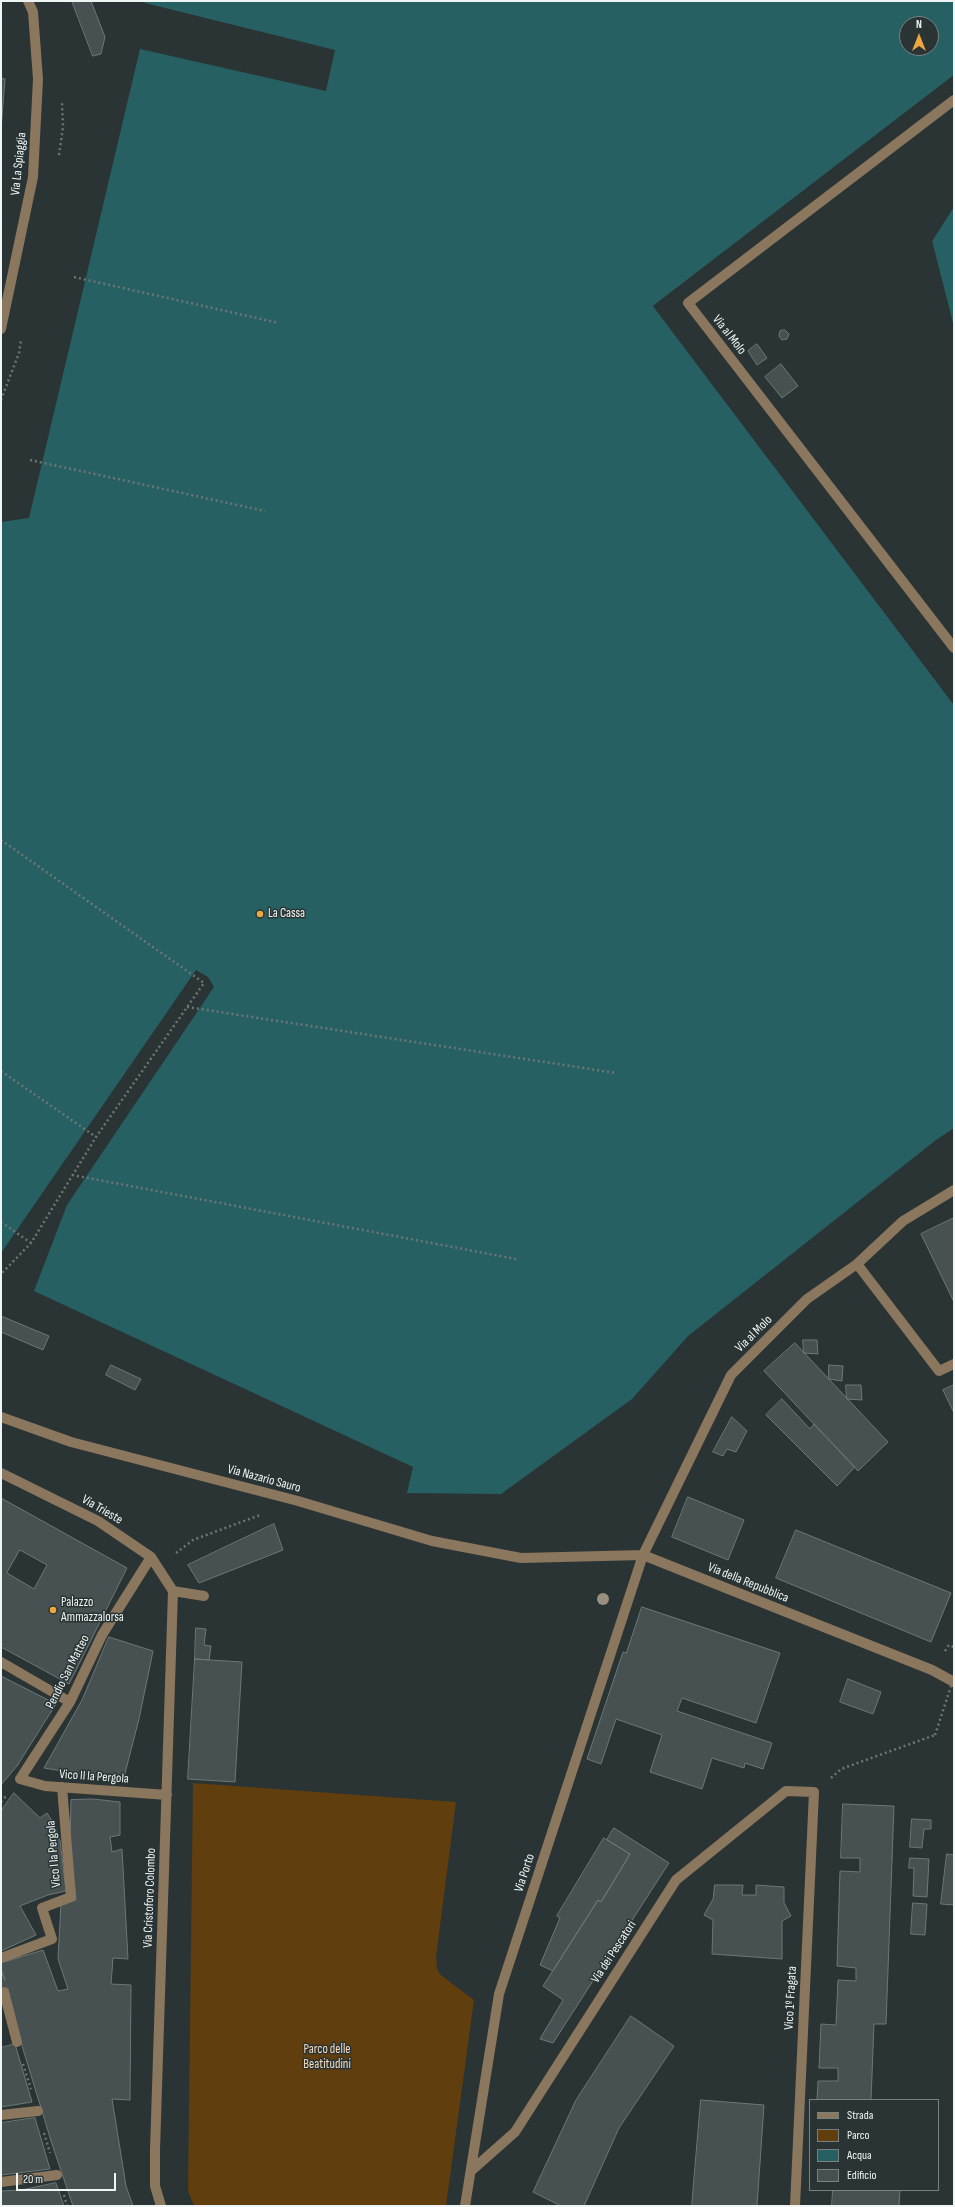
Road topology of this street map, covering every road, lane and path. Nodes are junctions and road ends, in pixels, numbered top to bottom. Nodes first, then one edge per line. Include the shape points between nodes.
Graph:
1 (28, 1) edge
2 (954, 100) edge
3 (74, 277) dead end
4 (279, 323) dead end
5 (1, 329) edge
6 (30, 460) dead end
7 (265, 511) dead end
8 (954, 648) edge
9 (1, 840) edge
10 (187, 1007) junction
11 (1, 1071) edge
12 (616, 1073) dead end
13 (96, 1137) junction
14 (72, 1176) junction
15 (954, 1190) edge
16 (1, 1222) edge
17 (31, 1243) junction
18 (516, 1259) dead end
19 (857, 1264) junction
20 (1, 1274) edge
21 (954, 1364) edge
22 (1, 1417) edge
23 (1, 1473) edge
24 (263, 1514) dead end
25 (642, 1555) junction
26 (151, 1557) junction
27 (521, 1558) joint
28 (173, 1591) junction
29 (204, 1596) dead end
30 (1, 1662) edge
31 (954, 1677) edge
32 (954, 1682) edge
33 (70, 1702) junction
34 (20, 1779) joint
35 (62, 1787) junction
36 (814, 1792) junction
37 (167, 1795) junction
38 (1, 1958) edge
39 (4, 1992) dead end
40 (17, 2042) dead end
41 (38, 2111) dead end
42 (1, 2115) edge
43 (471, 2171) junction
44 (57, 2175) dead end
45 (1, 2182) edge
46 (161, 2206) edge
47 (465, 2206) edge
48 (795, 2206) edge

1 - 5 street, Via La Spiaggia via 33,12 38,79 33,177
2 - 8 street, Via al Molo via 688,303
3 - 4 path
6 - 7 path
9 - 10 path via 204,983
10 - 12 path
10 - 13 path
11 - 13 path
13 - 14 path
14 - 17 path
14 - 18 path
15 - 19 street, Via al Molo via 903,1221
16 - 17 path
17 - 20 path
19 - 21 street via 939,1371
19 - 25 street, Via al Molo via 807,1299 730,1375
22 - 27 street, Via Nazario Sauro via 72,1442 298,1501 432,1541
23 - 26 street, Via Trieste via 98,1521
24 - 26 path via 192,1540 178,1552
25 - 27 street, Via della Repubblica
25 - 32 street, Via della Repubblica via 932,1670
25 - 43 street, Via Porto via 499,1994
26 - 28 street, Via Trieste
26 - 33 street, Pendio San Matteo via 102,1634
28 - 29 street
28 - 37 street, Via Cristoforo Colombo
30 - 33 street
31 - 36 path, bridge via 935,1735 841,1769
33 - 34 street, Pendio San Matteo
34 - 35 street, Vico II la Pergola via 45,1786
35 - 37 street, Vico II la Pergola
35 - 38 street, Vico I la Pergola via 71,1897 42,1908 52,1939
36 - 43 street, Via dei Pescatori via 786,1790 676,1880 515,2132
36 - 48 street, Vico 1º Fragata
37 - 46 street, Via Cristoforo Colombo via 155,2150 155,2186
39 - 40 street
41 - 42 street
43 - 47 street, Via Porto
44 - 45 street

